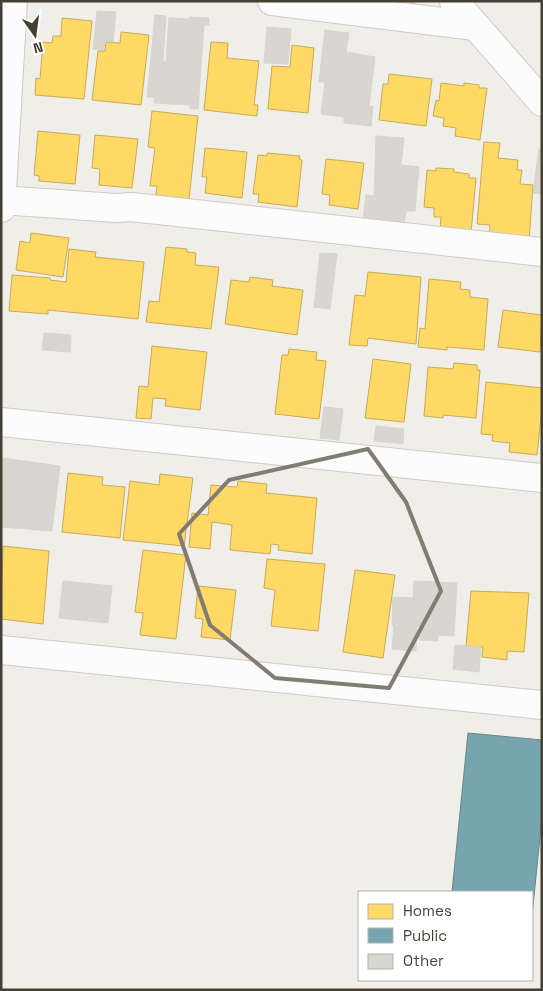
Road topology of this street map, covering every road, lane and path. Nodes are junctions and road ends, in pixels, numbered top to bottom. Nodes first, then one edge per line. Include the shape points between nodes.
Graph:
1 (13, 1) edge
2 (272, 1) edge
3 (454, 1) edge
4 (475, 26) junction
5 (542, 102) edge
6 (2, 203) edge
7 (542, 252) edge
8 (1, 422) edge
9 (542, 478) edge
10 (1, 650) edge
11 (542, 705) edge

1 - 6 street
2 - 4 street
3 - 4 street
4 - 5 street
6 - 7 street via 131,207
8 - 9 street
10 - 11 street

